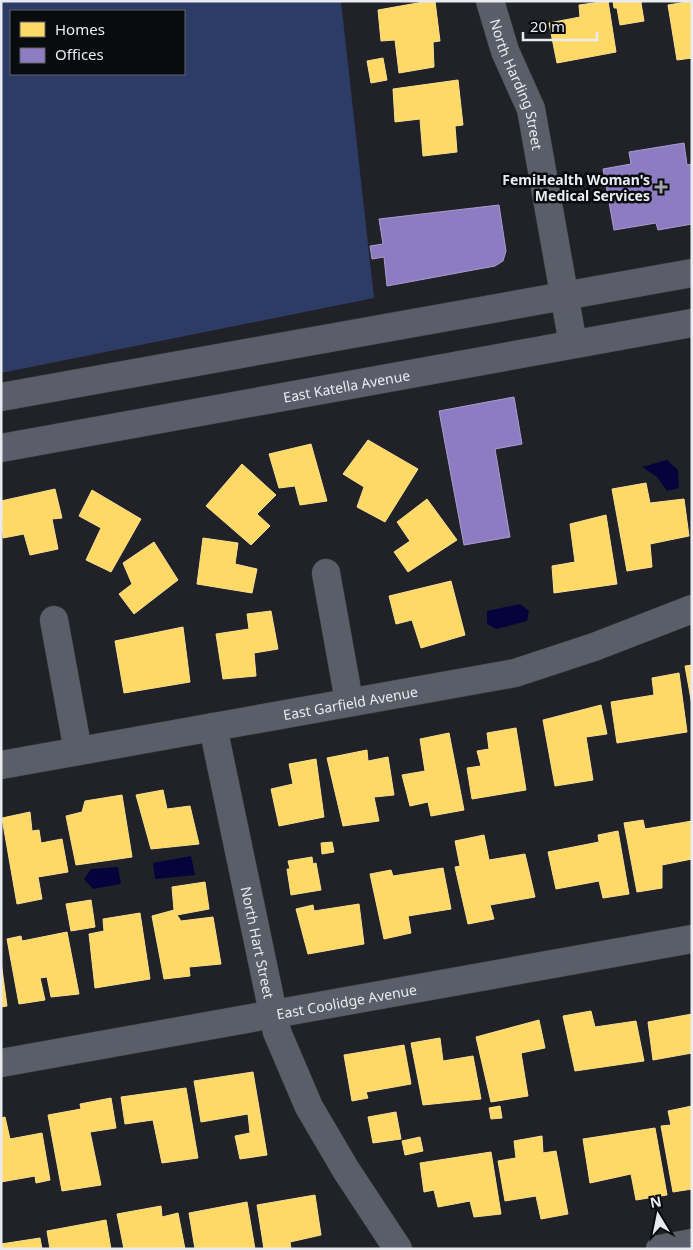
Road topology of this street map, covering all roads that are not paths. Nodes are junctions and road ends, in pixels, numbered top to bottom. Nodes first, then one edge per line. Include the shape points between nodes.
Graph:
1 (490, 1) edge
2 (692, 273) edge
3 (565, 296) junction
4 (692, 323) edge
5 (573, 344) junction
6 (1, 397) edge
7 (1, 448) edge
8 (326, 573) dead end
9 (692, 609) edge
10 (54, 620) dead end
11 (349, 701) junction
12 (213, 727) junction
13 (78, 751) junction
14 (1, 765) edge
15 (692, 939) edge
16 (273, 1015) junction
17 (1, 1063) edge
18 (692, 1243) edge
19 (398, 1249) edge
20 (660, 1249) edge

1 - 3 street, North Harding Street via 504,51 531,109
2 - 3 main road
3 - 5 street, North Harding Street
3 - 6 main road
4 - 5 main road, East Katella Avenue
5 - 7 main road, East Katella Avenue
8 - 11 street
9 - 11 street, East Garfield Avenue via 586,650 515,673
10 - 13 street
11 - 12 street, East Garfield Avenue
12 - 13 street, East Garfield Avenue
12 - 16 street, North Hart Street
13 - 14 street, East Garfield Avenue
15 - 16 street, East Coolidge Avenue
16 - 17 street, East Coolidge Avenue
16 - 19 street, North Hart Street via 288,1061 309,1107
18 - 20 street

